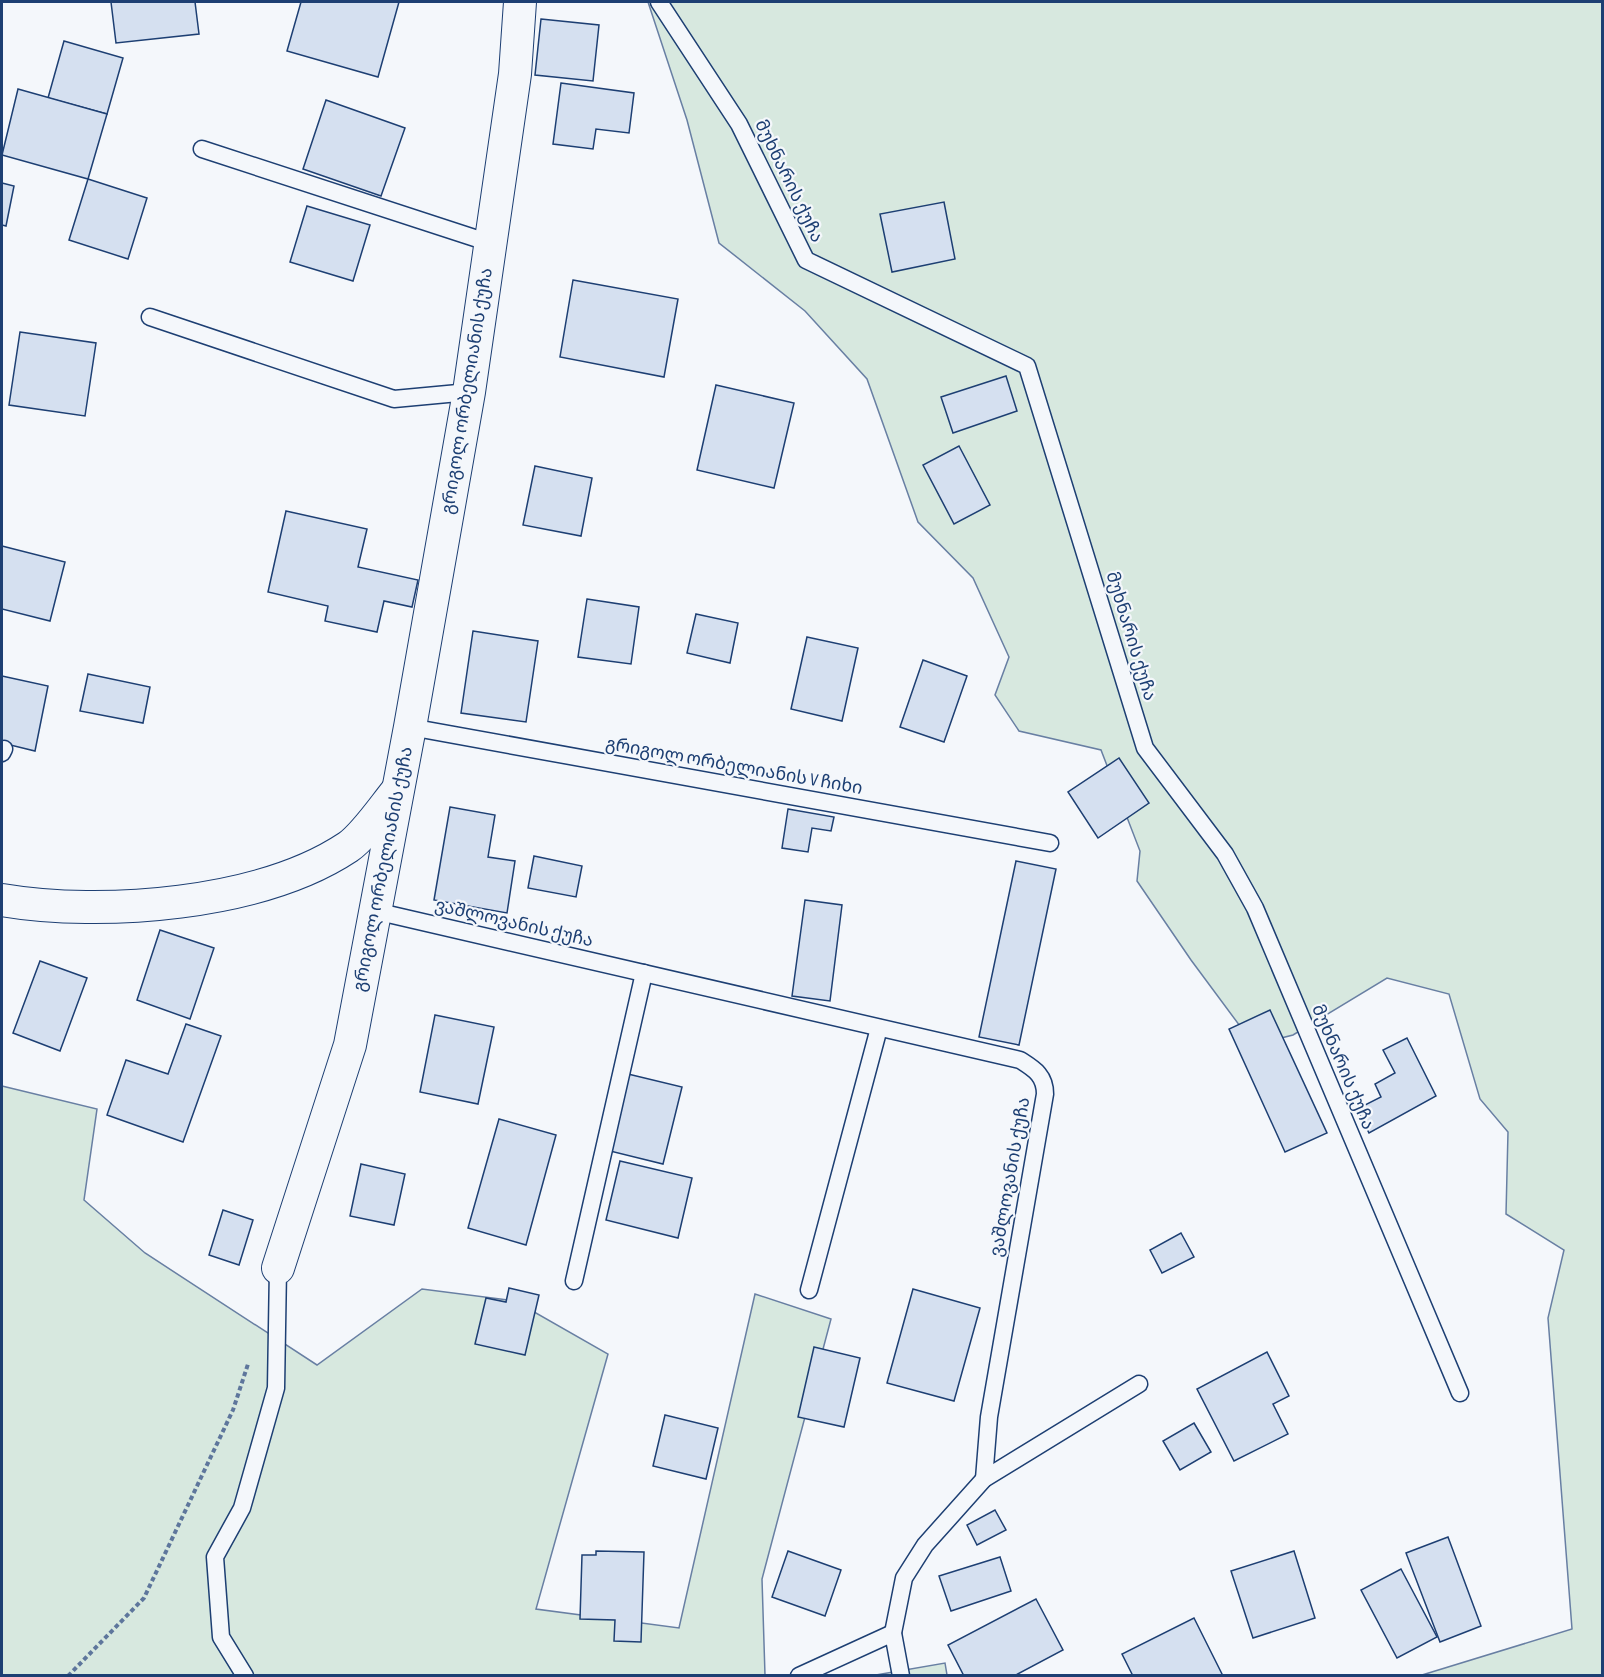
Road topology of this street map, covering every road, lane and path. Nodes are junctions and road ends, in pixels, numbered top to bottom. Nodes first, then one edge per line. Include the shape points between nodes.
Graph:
1 (520, 2) edge
2 (659, 2) edge
3 (202, 150) dead end
4 (490, 243) junction
5 (150, 317) dead end
6 (468, 392) junction
7 (410, 727) junction
8 (397, 792) junction
9 (1050, 843) dead end
10 (2, 900) edge
11 (375, 911) junction
12 (644, 973) junction
13 (879, 1028) junction
14 (278, 1268) joint
15 (574, 1281) dead end
16 (809, 1290) dead end
17 (250, 1355) dead end
18 (1139, 1384) dead end
19 (1460, 1393) dead end
20 (984, 1479) junction
21 (893, 1633) junction
22 (68, 1676) edge
23 (245, 1676) edge
24 (799, 1676) edge
25 (901, 1676) edge

1 - 4 street, გრიგოლ ორბელიანის ქუჩა via 515,74
2 - 19 lane, მუხნარის ქუჩა via 739,124 806,260 1027,366 1145,748 1225,854 1255,908
3 - 4 lane
4 - 6 street, გრიგოლ ორბელიანის ქუჩა
5 - 6 lane via 394,399
6 - 7 street, გრიგოლ ორბელიანის ქუჩა
7 - 8 street, გრიგოლ ორბელიანის ქუჩა
7 - 9 lane, გრიგოლ ორბელიანის V ჩიხი
8 - 10 street via 349,846 288,878 222,896 151,905 35,906
8 - 11 street, გრიგოლ ორბელიანის ქუჩა
11 - 12 lane, ვაშლოვანის ქუჩა
11 - 14 street, გრიგოლ ორბელიანის ქუჩა via 350,1045
12 - 13 lane, ვაშლოვანის ქუჩა
12 - 15 lane
13 - 16 lane
13 - 20 lane, ვაშლოვანის ქუჩა via 1020,1060 1038,1072 1045,1083 989,1417
14 - 23 lane via 276,1388 242,1508 215,1557 221,1637
17 - 22 path via 233,1410 144,1598
18 - 20 lane
20 - 21 lane via 925,1545 904,1578
21 - 24 lane
21 - 25 lane

